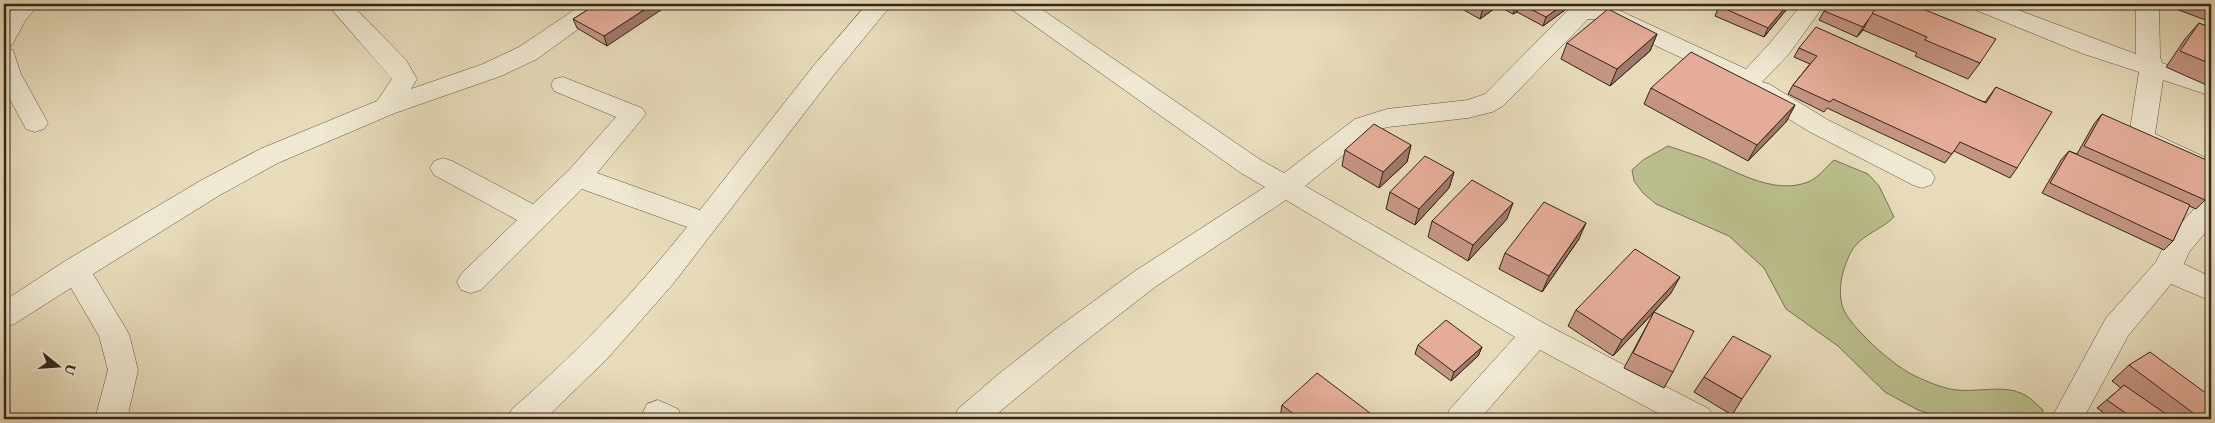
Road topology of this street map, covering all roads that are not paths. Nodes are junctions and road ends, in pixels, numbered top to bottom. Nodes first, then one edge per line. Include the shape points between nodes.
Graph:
1 (27, 4) edge
2 (338, 4) edge
3 (598, 4) edge
4 (880, 4) edge
5 (1019, 4) edge
6 (1814, 4) edge
7 (1981, 4) edge
8 (2148, 4) edge
9 (1580, 7) edge
10 (4, 39) edge
11 (4, 56) edge
12 (2152, 69) junction
13 (1749, 81) junction
14 (563, 85) dead end
15 (2211, 88) edge
16 (386, 108) junction
17 (35, 123) dead end
18 (443, 168) dead end
19 (2211, 171) edge
20 (578, 177) junction
21 (1922, 178) dead end
22 (1285, 187) junction
23 (2211, 208) edge
24 (536, 218) junction
25 (704, 222) junction
26 (2167, 268) junction
27 (75, 270) junction
28 (471, 282) dead end
29 (2211, 290) edge
30 (4, 316) edge
31 (1536, 334) junction
32 (111, 419) edge
33 (523, 419) edge
34 (969, 419) edge
35 (1461, 419) edge
36 (1698, 419) edge
37 (2067, 419) edge

1 - 10 street
2 - 16 street via 397,66 405,79
3 - 16 street via 528,52 492,70
4 - 25 street
5 - 22 street via 1250,166
6 - 13 street
7 - 12 street
8 - 12 street via 2148,57
9 - 13 street via 1606,13
9 - 22 street via 1578,14 1494,100 1468,109 1387,118 1364,125
11 - 17 street via 9,74
12 - 15 street
12 - 19 street via 2142,136 2148,143
13 - 21 street via 1774,100
14 - 20 street via 633,114
16 - 27 street via 269,156
18 - 24 street
20 - 24 street
20 - 25 street
22 - 31 street
22 - 34 street via 1137,285 1068,336
23 - 26 street via 2178,246
24 - 28 street
25 - 33 street via 663,276 599,348
26 - 29 street
26 - 37 street via 2117,327
27 - 30 street
27 - 32 street via 114,334 123,370
31 - 35 street
31 - 36 street

